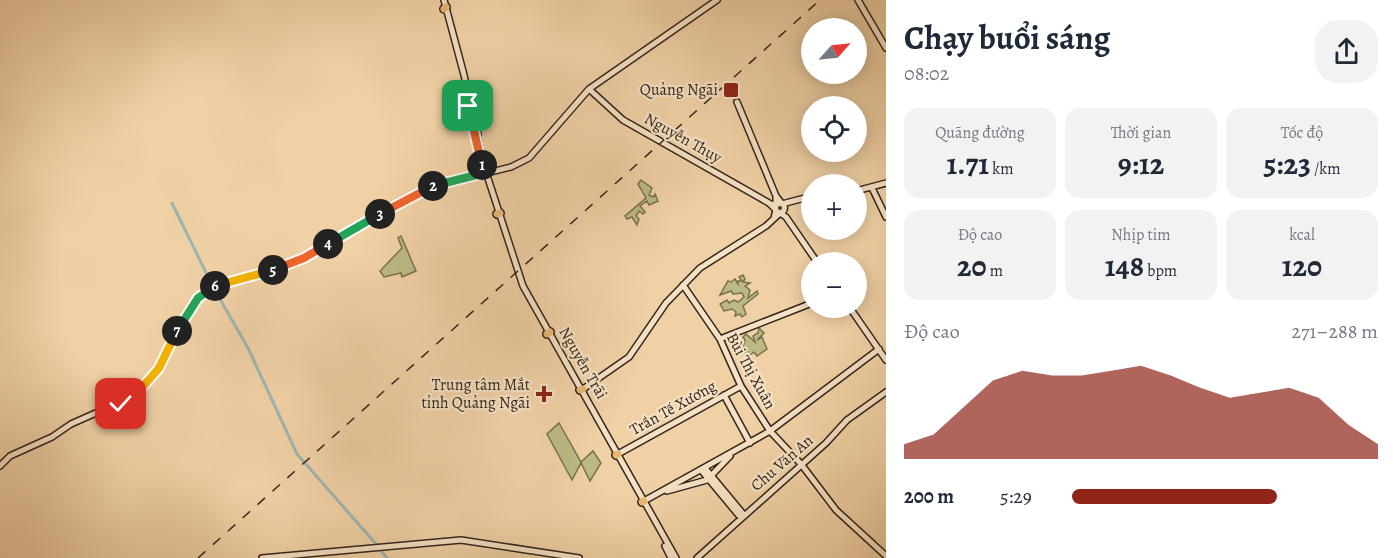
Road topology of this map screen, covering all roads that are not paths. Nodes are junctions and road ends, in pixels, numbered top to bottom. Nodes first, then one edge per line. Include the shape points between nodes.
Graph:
1 (717, 0) edge
2 (858, 0) edge
3 (444, 4) edge
4 (886, 48) edge
5 (589, 89) junction
6 (737, 102) dead end
7 (485, 173) junction
8 (886, 183) edge
9 (872, 188) junction
10 (867, 189) edge
11 (801, 199) edge
12 (781, 209) junction
13 (886, 216) edge
14 (811, 252) edge
15 (683, 285) junction
16 (801, 307) edge
17 (857, 318) edge
18 (720, 339) junction
19 (879, 349) junction
20 (886, 360) edge
21 (741, 386) junction
22 (581, 389) junction
23 (886, 392) edge
24 (724, 395) junction
25 (770, 431) junction
26 (750, 443) junction
27 (736, 451) junction
28 (617, 454) junction
29 (801, 464) junction
30 (0, 466) edge
31 (703, 469) junction
32 (708, 478) junction
33 (677, 486) junction
34 (643, 502) junction
35 (742, 517) junction
36 (362, 550) junction
37 (886, 556) edge
38 (262, 558) edge
39 (365, 558) edge
40 (579, 558) edge
41 (674, 558) edge
42 (697, 558) edge

1 - 5 main road
2 - 4 main road
3 - 7 main road, Nguyễn Trãi
5 - 7 main road via 530,158
5 - 12 main road, Nguyễn Thụy via 623,120
6 - 12 main road
7 - 22 main road, Nguyễn Trãi via 523,286
7 - 30 main road via 422,190 304,258 201,294 159,368 134,396 10,456
8 - 9 main road
9 - 10 main road
9 - 13 main road
11 - 12 main road
12 - 14 main road
12 - 15 main road via 766,226 705,265
15 - 18 main road, Bùi Thị Xuân
15 - 22 main road via 629,357
16 - 18 main road
17 - 19 main road
18 - 21 main road, Bùi Thị Xuân
19 - 20 main road
19 - 25 main road
21 - 24 main road, Trần Tế Xương
21 - 25 main road, Bùi Thị Xuân
22 - 28 main road, Nguyễn Trãi
23 - 29 main road, Chu Văn An via 847,420
24 - 26 main road
24 - 28 main road, Trần Tế Xương
25 - 26 main road
25 - 29 main road, Bùi Thị Xuân
26 - 27 main road
27 - 31 main road
27 - 32 main road
28 - 34 main road, Nguyễn Trãi
29 - 35 main road, Chu Văn An
29 - 37 main road, Bùi Thị Xuân via 836,510
31 - 32 main road
31 - 33 main road
32 - 33 main road
32 - 35 main road
33 - 34 main road
34 - 41 main road, Nguyễn Trãi
35 - 42 main road, Chu Văn An
36 - 38 main road
36 - 39 main road
36 - 40 main road via 461,540

